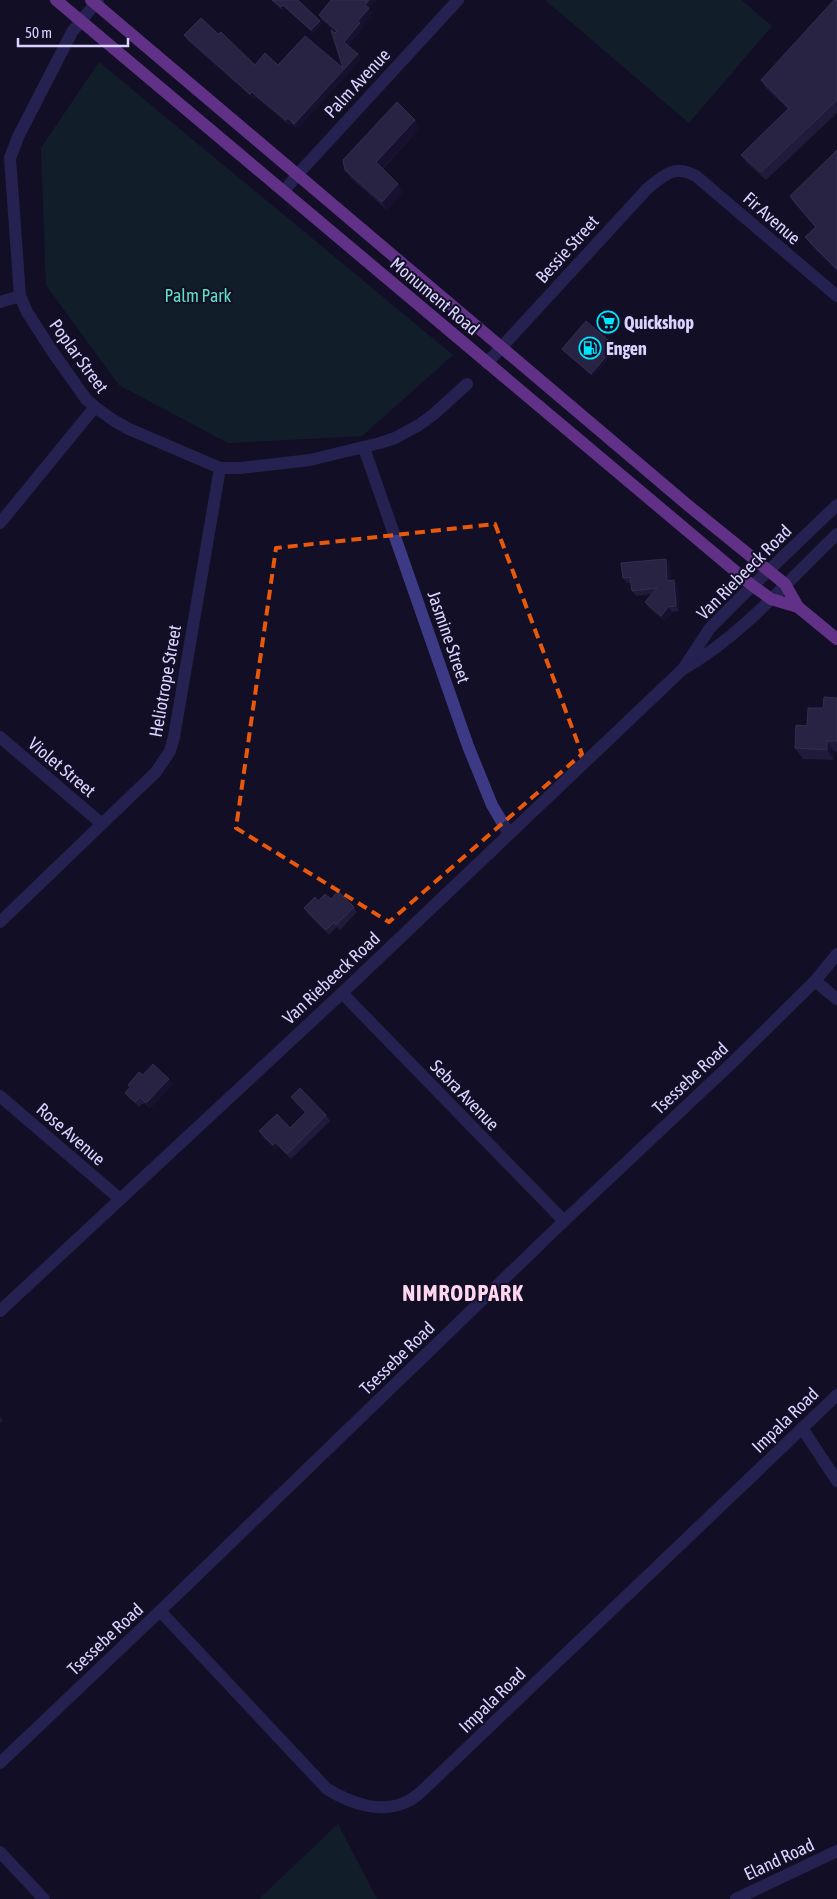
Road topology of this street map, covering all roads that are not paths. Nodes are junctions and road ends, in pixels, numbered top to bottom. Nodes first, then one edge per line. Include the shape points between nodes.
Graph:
1 (56, 0) edge
2 (458, 0) edge
3 (95, 1) edge
4 (81, 21) junction
5 (5, 157) edge
6 (681, 170) joint
7 (298, 174) junction
8 (284, 191) junction
9 (20, 296) junction
10 (837, 296) edge
11 (0, 302) edge
12 (502, 347) junction
13 (487, 363) junction
14 (467, 384) dead end
15 (95, 408) junction
16 (364, 448) junction
17 (220, 468) junction
18 (837, 505) edge
19 (0, 523) edge
20 (837, 534) edge
21 (768, 571) junction
22 (785, 584) junction
23 (753, 586) junction
24 (770, 599) junction
25 (798, 607) junction
26 (837, 639) edge
27 (683, 669) junction
28 (0, 737) edge
29 (102, 824) junction
30 (509, 834) junction
31 (0, 922) edge
32 (837, 954) edge
33 (816, 980) junction
34 (342, 993) junction
35 (837, 1000) edge
36 (0, 1096) edge
37 (120, 1199) junction
38 (564, 1221) junction
39 (0, 1311) edge
40 (837, 1394) edge
41 (802, 1428) junction
42 (837, 1481) edge
43 (160, 1611) junction
44 (0, 1763) edge
45 (837, 1851) edge
46 (0, 1852) edge
47 (44, 1899) edge
48 (736, 1899) edge

1 - 4 main road, Monument Road
2 - 7 street, Palm Avenue
3 - 4 street, Poplar Street
3 - 7 main road, Monument Road
4 - 5 street, Poplar Street
4 - 8 main road, Monument Road
5 - 9 street, Poplar Street
6 - 10 street, Fir Avenue via 696,176
6 - 12 street, Bessie Street via 666,174 646,189
7 - 8 street, Palm Avenue
7 - 12 main road, Monument Road
8 - 13 main road, Monument Road
9 - 11 street
9 - 15 street, Poplar Street via 52,351
12 - 13 street, Bessie Street
12 - 21 main road, Monument Road
13 - 23 main road, Monument Road
14 - 16 street, Poplar Street via 419,425
15 - 17 street, Poplar Street via 130,429
15 - 19 street
16 - 17 street, Poplar Street via 310,460
16 - 30 street, Jasmine Street via 468,746 492,805
17 - 29 street, Heliotrope Street via 170,751 156,772
18 - 21 street, Van Riebeeck Road
20 - 22 street, Van Riebeeck Road
21 - 22 main road, Monument Road
21 - 23 street, Van Riebeeck Road
22 - 24 street, Van Riebeeck Road
22 - 25 main road, Monument Road
23 - 24 main road, Monument Road
23 - 27 street, Van Riebeeck Road via 710,628
24 - 25 main road, Monument Road
24 - 27 street, Van Riebeeck Road via 708,654
25 - 26 main road, Monument Road
27 - 30 street, Van Riebeeck Road
28 - 29 street, Violet Street
29 - 31 street, Heliotrope Street
30 - 34 street, Van Riebeeck Road
32 - 33 street, Tsessebe Road
33 - 35 street
33 - 38 street, Tsessebe Road
34 - 37 street, Van Riebeeck Road
34 - 38 street, Sebra Avenue
36 - 37 street, Rose Avenue
37 - 39 street, Van Riebeeck Road
38 - 43 street, Tsessebe Road
40 - 41 street, Impala Road
41 - 42 street
41 - 43 street, Impala Road via 408,1802 368,1806 327,1789
43 - 44 street, Tsessebe Road
45 - 48 street, Eland Road
46 - 47 street

